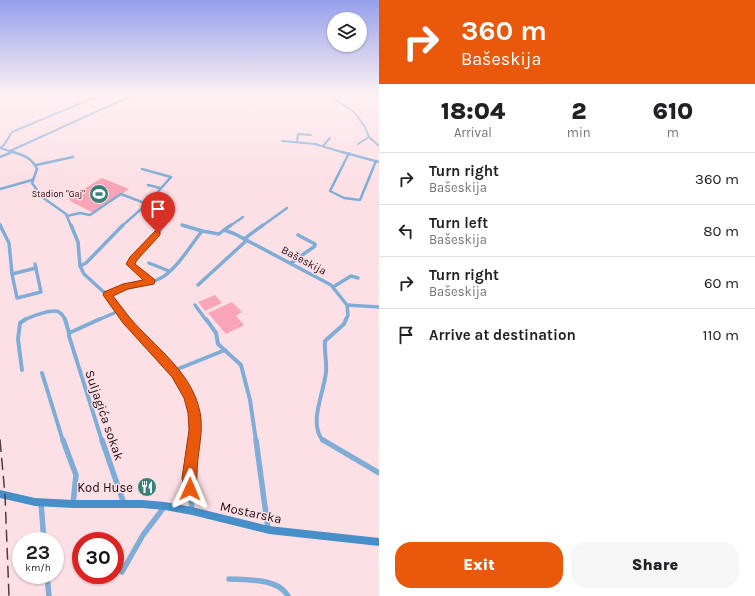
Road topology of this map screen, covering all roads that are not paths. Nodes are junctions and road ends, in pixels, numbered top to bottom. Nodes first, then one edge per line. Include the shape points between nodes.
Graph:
1 (34, 123) edge
2 (74, 123) edge
3 (361, 123) edge
4 (311, 135) dead end
5 (369, 137) junction
6 (330, 138) dead end
7 (282, 141) dead end
8 (297, 142) junction
9 (358, 144) dead end
10 (323, 146) junction
11 (379, 146) edge
12 (0, 148) edge
13 (11, 152) junction
14 (349, 153) junction
15 (0, 157) edge
16 (73, 157) dead end
17 (377, 161) edge
18 (36, 165) junction
19 (142, 169) dead end
20 (32, 180) junction
21 (148, 185) dead end
22 (160, 188) junction
23 (0, 189) edge
24 (147, 204) junction
25 (287, 208) dead end
26 (67, 216) junction
27 (243, 217) dead end
28 (0, 224) edge
29 (165, 224) dead end
30 (182, 225) dead end
31 (202, 230) junction
32 (224, 230) junction
33 (298, 235) dead end
34 (245, 239) junction
35 (149, 263) dead end
36 (291, 263) junction
37 (35, 264) dead end
38 (80, 266) junction
39 (36, 268) junction
40 (169, 271) junction
41 (12, 274) junction
42 (358, 278) dead end
43 (151, 281) junction
44 (198, 285) dead end
45 (333, 287) junction
46 (107, 295) junction
47 (195, 305) dead end
48 (347, 305) junction
49 (379, 307) edge
50 (119, 311) junction
51 (69, 333) junction
52 (225, 350) junction
53 (22, 370) dead end
54 (173, 371) junction
55 (42, 373) dead end
56 (379, 473) edge
57 (0, 494) edge
58 (41, 502) junction
59 (72, 504) junction
60 (124, 504) junction
61 (165, 506) junction
62 (192, 511) junction
63 (269, 530) junction
64 (43, 532) edge
65 (379, 542) edge
66 (124, 568) edge
67 (229, 579) dead end
68 (48, 584) edge
69 (49, 596) edge
70 (288, 596) edge

1 - 12 street via 12,132
2 - 13 street
3 - 5 street
4 - 8 street via 298,134
5 - 9 street
5 - 11 street
6 - 10 street
7 - 8 street
8 - 10 street
10 - 14 street
12 - 13 street
13 - 15 street
13 - 18 street via 27,156
14 - 17 street
14 - 17 street via 330,191 336,195 360,200
16 - 18 street
18 - 20 street
19 - 22 street via 171,176
20 - 23 street
20 - 26 street via 42,197
21 - 22 street
22 - 24 street
24 - 26 street via 121,194 90,215 77,213
24 - 38 street
25 - 34 street
26 - 38 street via 78,242
27 - 32 street
28 - 41 street via 9,244
29 - 43 street via 131,262 131,266
30 - 31 street, Bašeskija
31 - 32 street, Bašeskija via 219,234
31 - 40 street
32 - 34 street, Bašeskija
33 - 36 street via 312,241 315,246
34 - 36 street, Bašeskija
34 - 44 street
35 - 40 street
36 - 45 street, Bašeskija
37 - 39 street
38 - 46 street via 84,274
39 - 41 street
39 - 41 street via 41,292 17,298
40 - 43 street via 164,277
42 - 45 street via 351,276
43 - 46 street via 126,286
45 - 48 street, Bašeskija
46 - 50 street
47 - 52 street
48 - 49 street
48 - 56 street via 349,311 345,321 326,342 327,370 317,417 318,433 325,443
50 - 51 street
50 - 54 street
51 - 53 street, Suljagića sokak via 58,311 22,321 18,336
51 - 60 street, Suljagića sokak via 78,368
52 - 54 street
52 - 63 street via 241,365 250,400
54 - 62 street via 190,397 194,413 194,442 189,478
55 - 59 street via 76,475
57 - 58 main road, Mostarska
58 - 59 main road, Mostarska
58 - 64 street
59 - 60 main road, Mostarska
60 - 61 main road, Mostarska
61 - 62 main road, Mostarska
61 - 66 street via 143,535
62 - 63 main road, Mostarska
63 - 65 main road, Mostarska
67 - 70 street via 280,586
68 - 69 street

